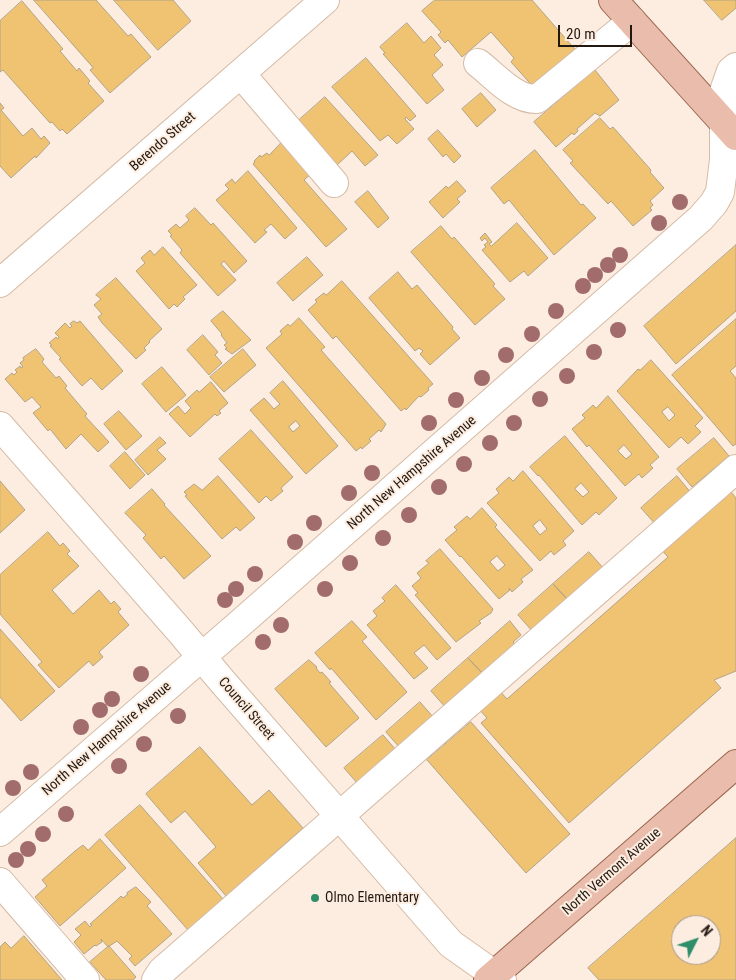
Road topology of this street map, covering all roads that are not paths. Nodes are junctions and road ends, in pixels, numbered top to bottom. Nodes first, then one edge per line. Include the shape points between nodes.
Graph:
1 (324, 0) edge
2 (613, 0) edge
3 (632, 21) junction
4 (478, 63) dead end
5 (736, 67) edge
6 (241, 74) junction
7 (730, 129) edge
8 (334, 183) dead end
9 (0, 283) edge
10 (0, 426) edge
11 (736, 470) edge
12 (202, 657) junction
13 (736, 764) edge
14 (339, 817) junction
15 (0, 832) edge
16 (0, 882) edge
17 (495, 978) edge
18 (85, 980) edge
19 (156, 980) edge

1 - 6 street, Berendo Street
2 - 3 main road
3 - 4 street via 537,98 528,99 510,89
3 - 7 main road
5 - 7 street, North New Hampshire Avenue via 731,71 724,91
6 - 8 street
6 - 9 street, Berendo Street
7 - 12 street, North New Hampshire Avenue via 720,192 701,218
10 - 12 street, Council Street
11 - 14 street
12 - 14 street, Council Street
12 - 15 street, North New Hampshire Avenue
13 - 17 main road, North Vermont Avenue
14 - 17 street, Council Street via 451,944
14 - 19 street via 162,971
16 - 18 street

